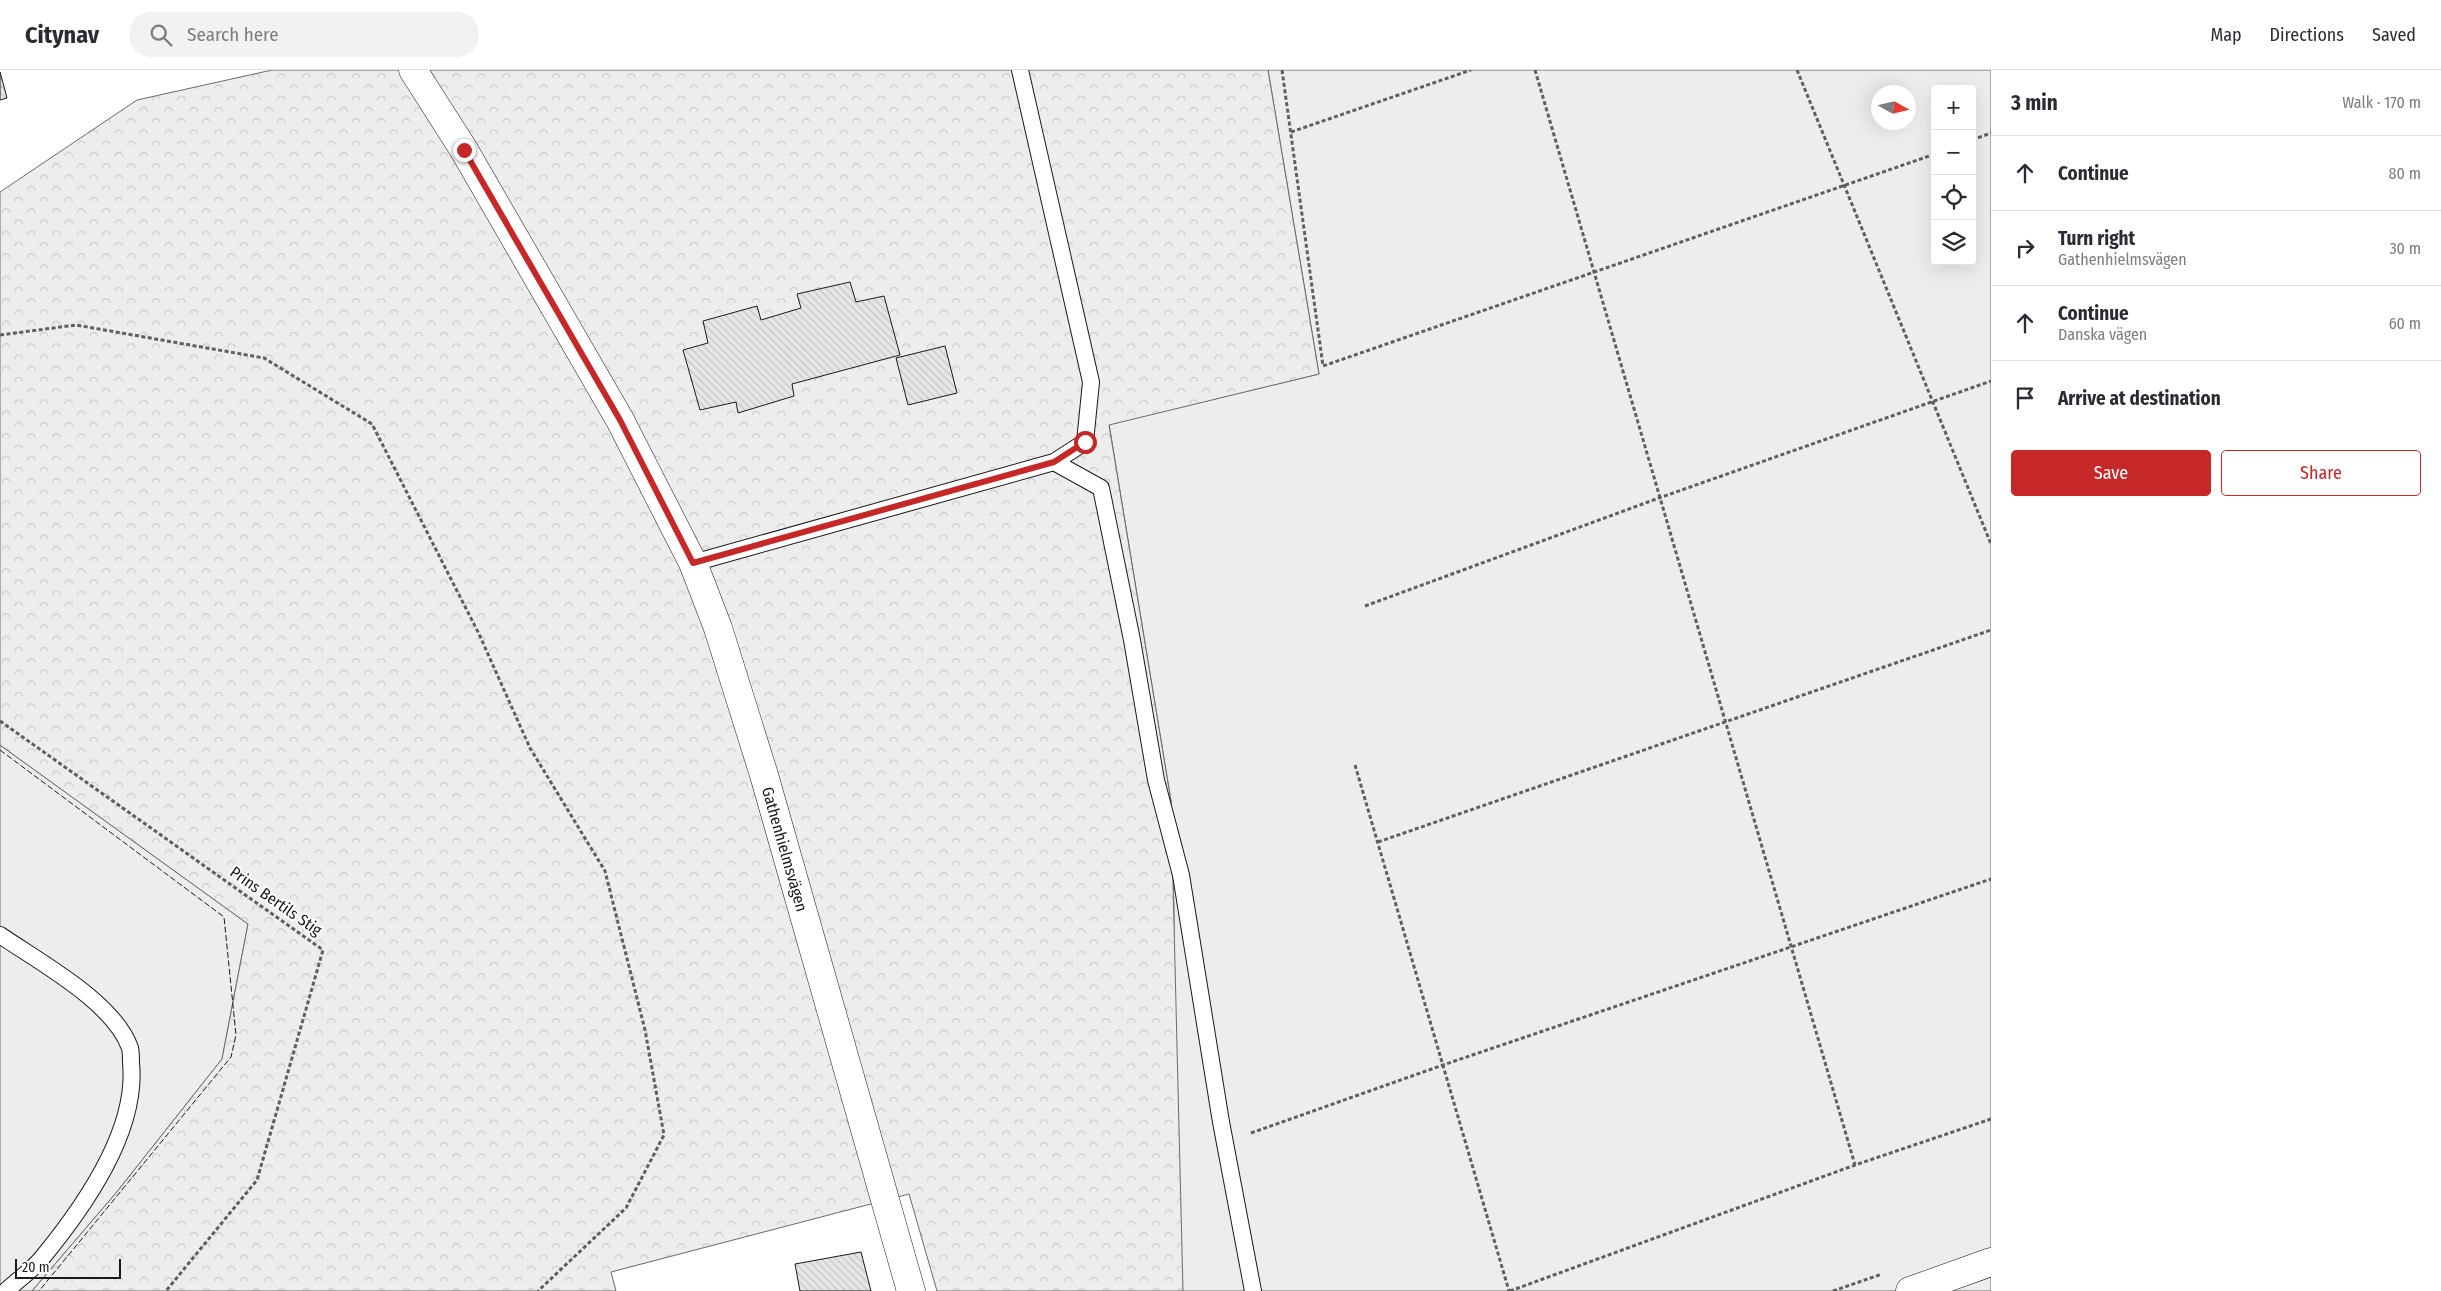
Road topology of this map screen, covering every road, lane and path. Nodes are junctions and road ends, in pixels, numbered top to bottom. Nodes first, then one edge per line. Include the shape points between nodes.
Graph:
1 (413, 70) edge
2 (1020, 70) edge
3 (1282, 70) edge
4 (1471, 70) edge
5 (1535, 70) edge
6 (1796, 70) edge
7 (1291, 132) junction
8 (1991, 133) edge
9 (1976, 139) edge
10 (1931, 155) edge
11 (1844, 186) junction
12 (1594, 273) junction
13 (0, 335) edge
14 (1991, 381) edge
15 (1932, 402) junction
16 (1054, 462) junction
17 (1660, 498) junction
18 (1991, 544) edge
19 (693, 563) junction
20 (1365, 606) dead end
21 (1991, 630) edge
22 (0, 721) edge
23 (1725, 723) junction
24 (1355, 765) dead end
25 (1378, 842) junction
26 (1991, 879) edge
27 (0, 935) edge
28 (1791, 948) junction
29 (1443, 1065) junction
30 (1991, 1119) edge
31 (1246, 1135) dead end
32 (1855, 1165) junction
33 (1991, 1262) edge
34 (6, 1291) edge
35 (166, 1291) edge
36 (538, 1291) edge
37 (911, 1291) edge
38 (1253, 1291) edge
39 (1510, 1291) edge
40 (1910, 1291) edge

1 - 19 street, Gathenhielmsvägen via 464,150 620,420
2 - 16 lane via 1091,382 1085,442
3 - 7 path
4 - 7 path
5 - 12 path
6 - 11 path
7 - 12 path via 1322,366
8 - 9 path
10 - 11 path
11 - 12 path
11 - 15 path
12 - 17 path
13 - 36 path via 76,325 264,358 372,424 479,634 530,748 605,871 646,1030 664,1135 626,1208
14 - 15 path
15 - 17 path
15 - 18 path
16 - 19 lane
16 - 38 lane via 1101,488 1156,780 1181,874 1221,1122
17 - 20 path
17 - 23 path
19 - 37 street, Gathenhielmsvägen via 718,628 764,775
21 - 23 path
22 - 35 path, Prins Bertils Stig via 324,950 257,1180
23 - 25 path
23 - 28 path
24 - 25 path
25 - 29 path
26 - 28 path
27 - 34 lane via 94,1000 130,1048 133,1084 127,1115 104,1170 41,1259
28 - 29 path
28 - 32 path
29 - 31 path
29 - 39 path
30 - 32 path
32 - 39 path
33 - 40 street

